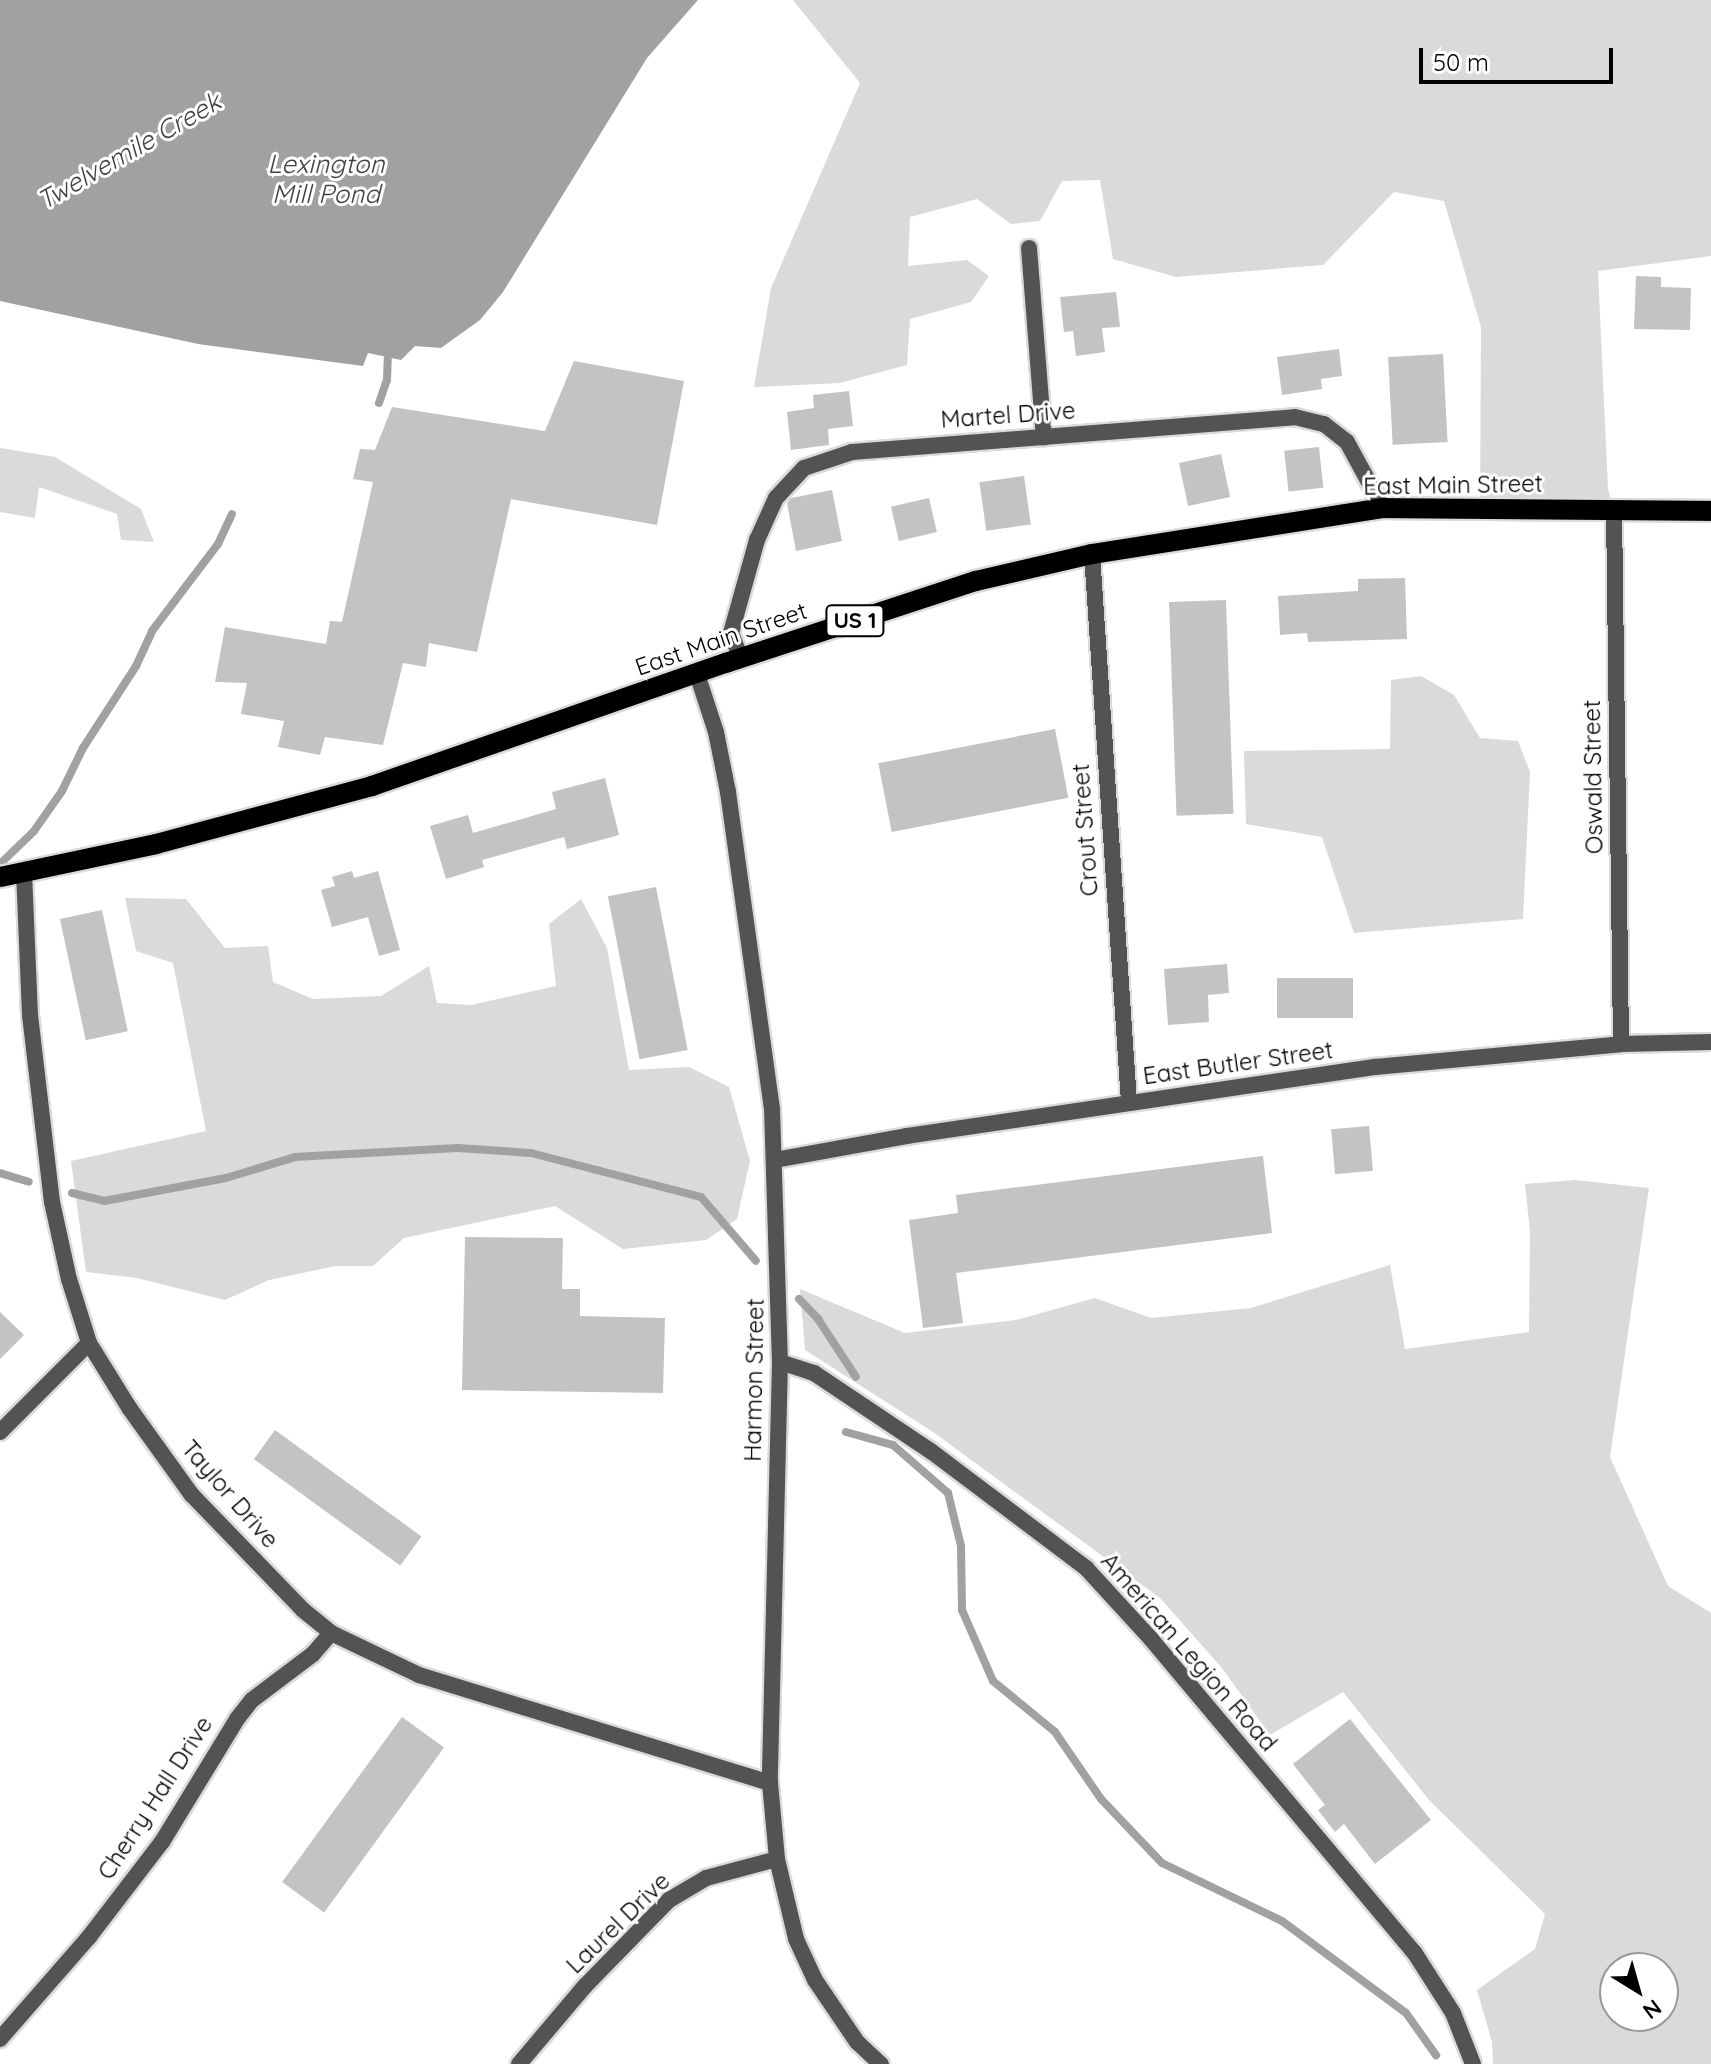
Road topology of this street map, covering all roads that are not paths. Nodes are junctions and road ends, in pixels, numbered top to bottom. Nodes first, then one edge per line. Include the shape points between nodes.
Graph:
1 (1029, 248) dead end
2 (1044, 437) junction
3 (1383, 508) junction
4 (1614, 509) junction
5 (1711, 511) edge
6 (1092, 554) junction
7 (741, 659) junction
8 (697, 674) junction
9 (24, 872) junction
10 (0, 877) edge
11 (1711, 1042) edge
12 (1621, 1044) junction
13 (1129, 1103) junction
14 (775, 1160) junction
15 (89, 1343) junction
16 (780, 1362) junction
17 (0, 1432) edge
18 (331, 1633) junction
19 (770, 1783) junction
20 (777, 1859) junction
21 (0, 2039) edge
22 (519, 2064) edge
23 (881, 2064) edge
24 (1473, 2064) edge

1 - 2 street
2 - 3 street, Martel Drive via 1295,417 1324,424 1347,442
2 - 7 street, Martel Drive via 852,452 804,468 776,498 757,540 731,633
3 - 4 main road, East Main Street / US 1
3 - 6 main road, East Main Street / US 1
4 - 5 main road, East Main Street / US 1
4 - 12 street, Oswald Street
6 - 7 main road, East Main Street / US 1 via 976,581
6 - 13 street, Crout Street
7 - 8 main road, East Main Street / US 1
8 - 9 main road, East Main Street / US 1 via 372,786 156,844
8 - 14 street, Harmon Street via 728,792 768,1072
9 - 10 main road, East Main Street / US 1
9 - 15 street, Taylor Drive via 30,1015 52,1202
11 - 12 street, East Butler Street
12 - 13 street, East Butler Street via 1375,1067
13 - 14 street, East Butler Street
14 - 16 street, Harmon Street
15 - 17 street
15 - 18 street, Taylor Drive via 191,1494
16 - 19 street, Harmon Street
16 - 24 street, American Legion Road via 814,1373 893,1426 1086,1568 1414,1952 1453,2013
18 - 19 street, Taylor Drive via 419,1675
18 - 21 street, Cherry Hall Drive via 313,1654 252,1700 162,1842
19 - 20 street, Harmon Street
20 - 22 street, Laurel Drive via 706,1878 669,1900
20 - 23 street, Harmon Street via 796,1939 815,1980 857,2042

